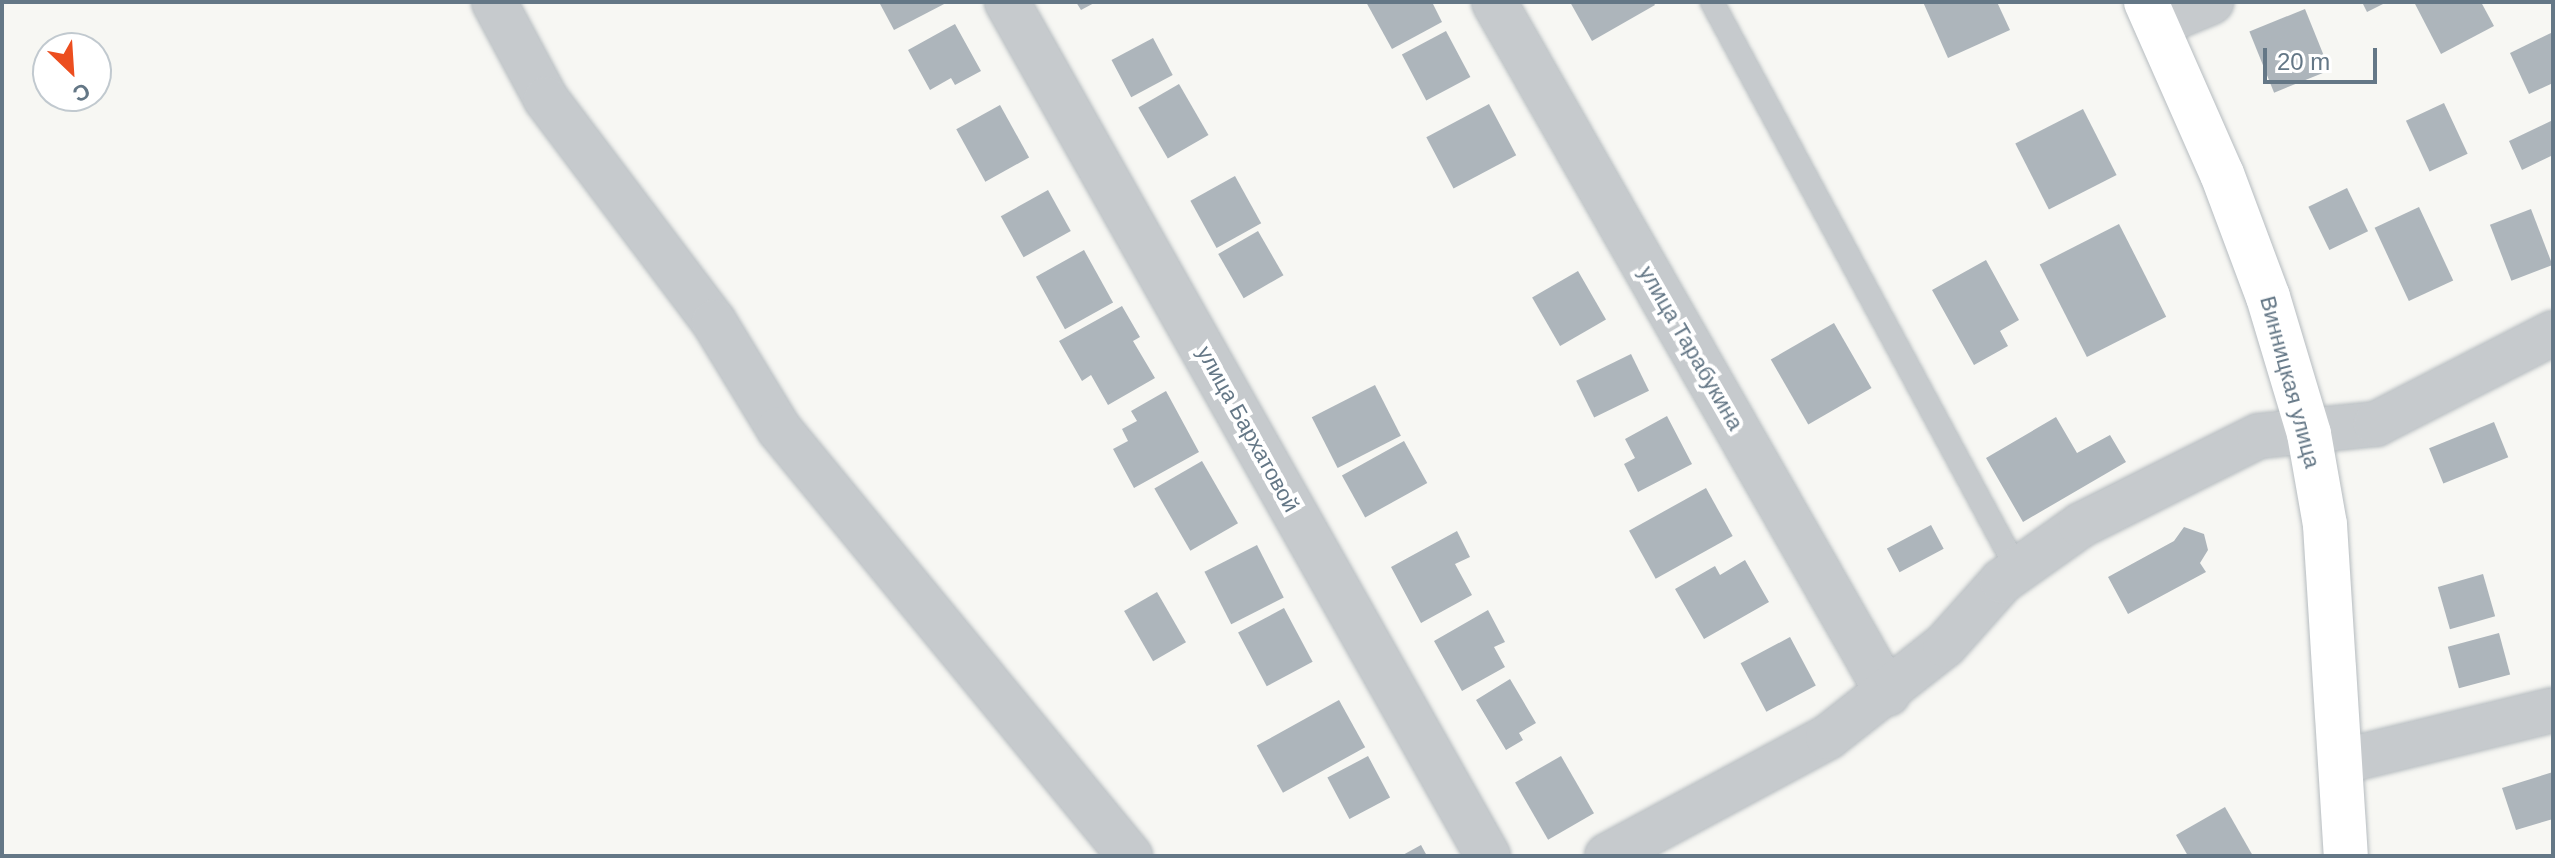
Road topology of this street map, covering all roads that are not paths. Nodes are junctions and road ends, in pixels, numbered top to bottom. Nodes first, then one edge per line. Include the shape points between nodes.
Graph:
1 (494, 2) edge
2 (1007, 2) edge
3 (1494, 2) edge
4 (1712, 2) edge
5 (2211, 2) edge
6 (2151, 13) edge
7 (2553, 333) edge
8 (2309, 434) junction
9 (2018, 571) junction
10 (1888, 694) junction
11 (2553, 710) edge
12 (2340, 762) junction
13 (1130, 856) edge
14 (1488, 856) edge
15 (1607, 856) edge
16 (2346, 856) edge

1 - 13 street via 546,99 714,322 779,429
2 - 14 street, улица Бархатовой
3 - 10 street, улица Тарабукина
4 - 9 lane
5 - 6 street
6 - 8 main road, Винницкая улица via 2222,174 2268,297
7 - 8 street via 2376,424
8 - 9 street via 2259,436 2081,525
8 - 12 main road, Винницкая улица via 2325,525
9 - 10 street
10 - 15 street via 1828,737
11 - 12 street
12 - 16 main road, Винницкая улица

